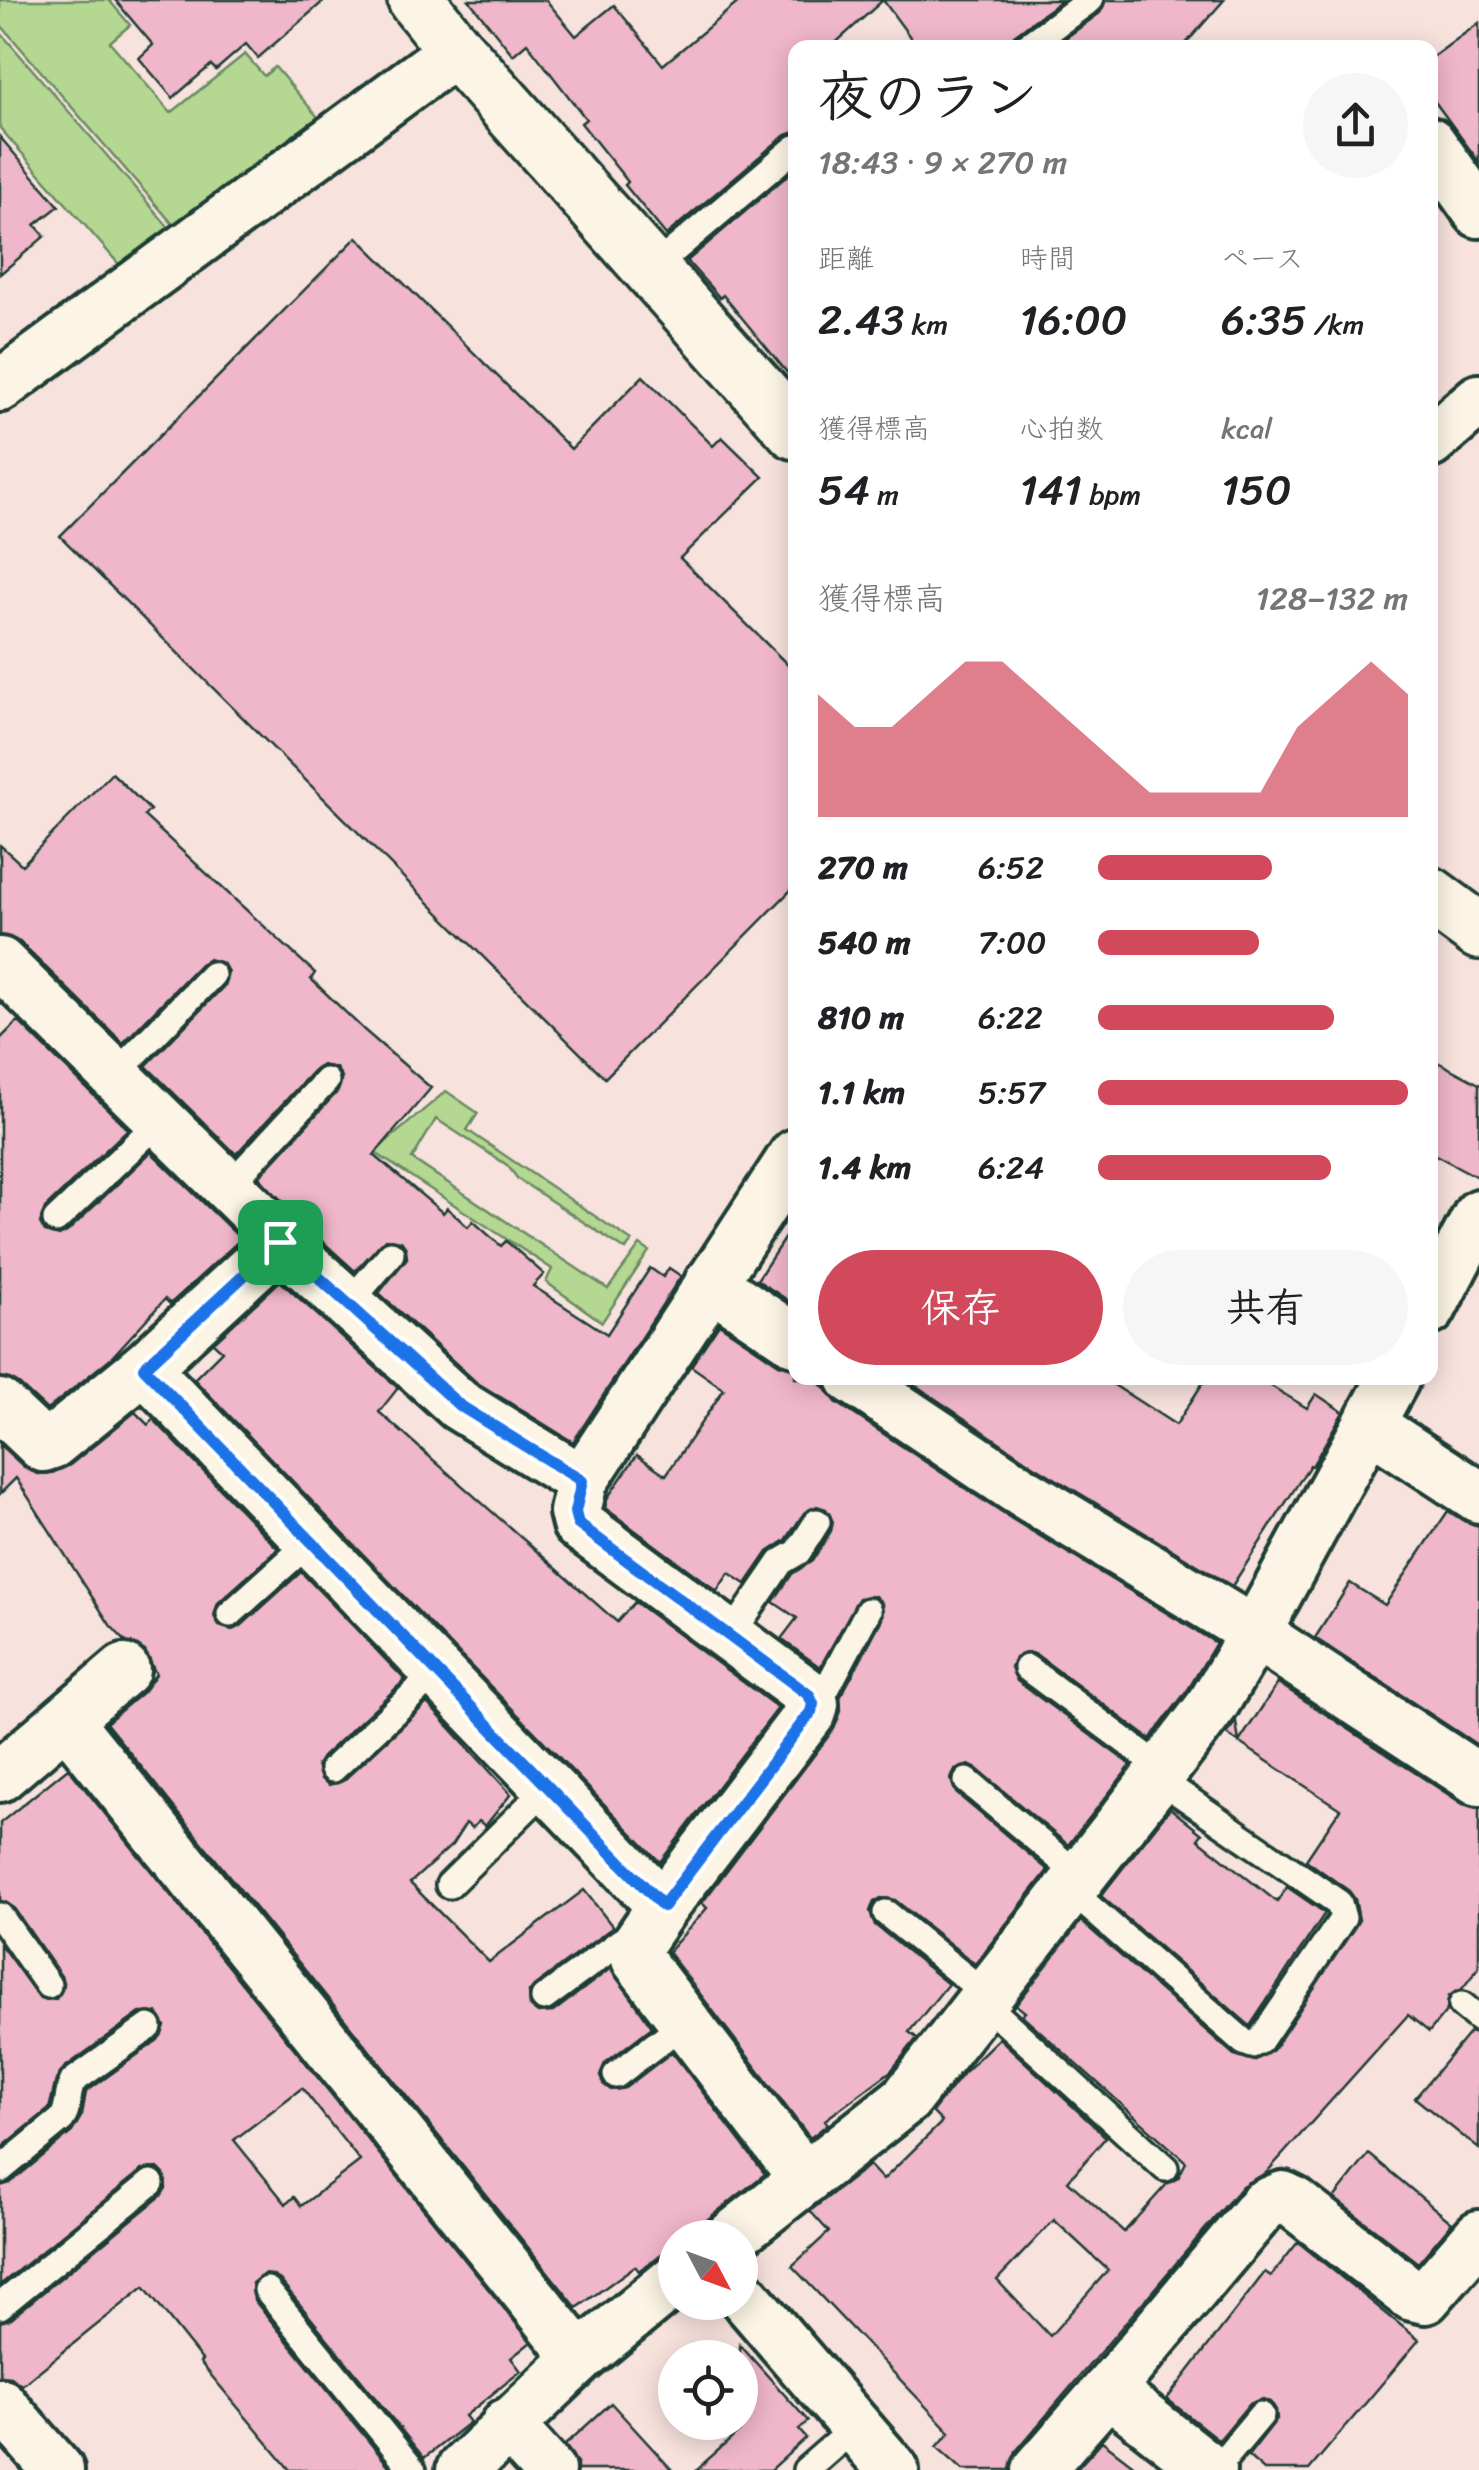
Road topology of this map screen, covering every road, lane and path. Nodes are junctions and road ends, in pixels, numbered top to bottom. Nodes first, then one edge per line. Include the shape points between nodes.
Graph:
1 (416, 0) edge
2 (1090, 0) edge
3 (1035, 40) edge
4 (456, 50) junction
5 (788, 154) edge
6 (1438, 154) edge
7 (1479, 212) edge
8 (652, 269) junction
9 (7, 368) edge
10 (1479, 400) edge
11 (788, 423) edge
12 (1438, 435) edge
13 (1438, 901) edge
14 (1479, 930) edge
15 (212, 974) dead end
16 (5, 979) edge
17 (115, 1076) junction
18 (326, 1081) dead end
19 (161, 1120) junction
20 (788, 1172) edge
21 (228, 1186) junction
22 (1479, 1215) edge
23 (56, 1220) dead end
24 (280, 1242) junction
25 (391, 1254) dead end
26 (710, 1283) junction
27 (1438, 1294) edge
28 (348, 1304) junction
29 (788, 1335) edge
30 (144, 1368) junction
31 (872, 1385) edge
32 (1390, 1385) edge
33 (0, 1405) edge
34 (1369, 1425) junction
35 (582, 1481) junction
36 (1479, 1497) edge
37 (817, 1522) dead end
38 (310, 1541) junction
39 (868, 1611) dead end
40 (230, 1614) dead end
41 (1255, 1633) junction
42 (732, 1635) junction
43 (1027, 1668) dead end
44 (124, 1670) dead end
45 (437, 1672) junction
46 (813, 1704) junction
47 (66, 1720) junction
48 (332, 1769) dead end
49 (1160, 1774) junction
50 (0, 1776) edge
51 (1479, 1780) edge
52 (967, 1781) dead end
53 (548, 1787) junction
54 (1075, 1882) junction
55 (449, 1885) dead end
56 (886, 1914) dead end
57 (0, 1916) edge
58 (650, 1925) junction
59 (48, 1985) dead end
60 (544, 1998) dead end
61 (984, 1998) junction
62 (684, 2023) junction
63 (149, 2026) dead end
64 (616, 2076) dead end
65 (1165, 2168) dead end
66 (0, 2170) edge
67 (805, 2179) junction
68 (151, 2184) dead end
69 (753, 2220) edge
70 (1479, 2236) edge
71 (266, 2290) dead end
72 (658, 2294) edge
73 (0, 2306) edge
74 (758, 2313) edge
75 (580, 2358) junction
76 (1108, 2390) junction
77 (0, 2404) edge
78 (1261, 2415) dead end
79 (507, 2424) junction
80 (856, 2427) junction
81 (58, 2470) edge
82 (413, 2470) edge
83 (462, 2470) edge
84 (548, 2470) edge
85 (806, 2470) edge
86 (893, 2470) edge
87 (1038, 2470) edge
88 (1212, 2470) edge

1 - 4 street
2 - 3 lane
4 - 8 street
4 - 9 street
5 - 8 lane
6 - 7 street
8 - 11 street
10 - 12 street
13 - 14 street
15 - 17 lane
16 - 17 street
17 - 19 street
18 - 21 lane
19 - 21 street
19 - 23 lane
20 - 26 street
21 - 24 street
22 - 27 street
24 - 28 street
24 - 30 street
25 - 28 lane
26 - 29 street
26 - 35 street
28 - 35 street via 459,1405
30 - 33 street via 43,1446
30 - 38 street
31 - 41 street via 1018,1489
32 - 34 street
34 - 36 street
34 - 41 street
35 - 42 street via 578,1524
37 - 42 lane
38 - 40 lane
38 - 45 street
39 - 46 lane
41 - 49 street
41 - 51 street
42 - 46 street
43 - 49 lane
44 - 47 street
45 - 48 lane
45 - 53 street
46 - 58 street
47 - 50 street
47 - 75 street
49 - 54 street
49 - 54 lane via 1344,1910 1260,2041 1244,2042
52 - 54 lane
53 - 55 lane
53 - 58 street
54 - 61 street
56 - 61 lane
57 - 59 lane
58 - 60 lane
58 - 62 street via 636,1959
61 - 65 lane
61 - 67 street via 906,2099
62 - 64 lane
62 - 67 street
63 - 66 lane via 72,2081 62,2119
67 - 69 street
68 - 73 lane
70 - 76 street via 1425,2298 1412,2295 1292,2202 1273,2199
71 - 82 lane
72 - 75 street
74 - 80 street
75 - 79 street
76 - 87 street
76 - 88 street
77 - 81 street
78 - 88 lane
79 - 83 street
79 - 84 street
80 - 85 lane
80 - 86 street

